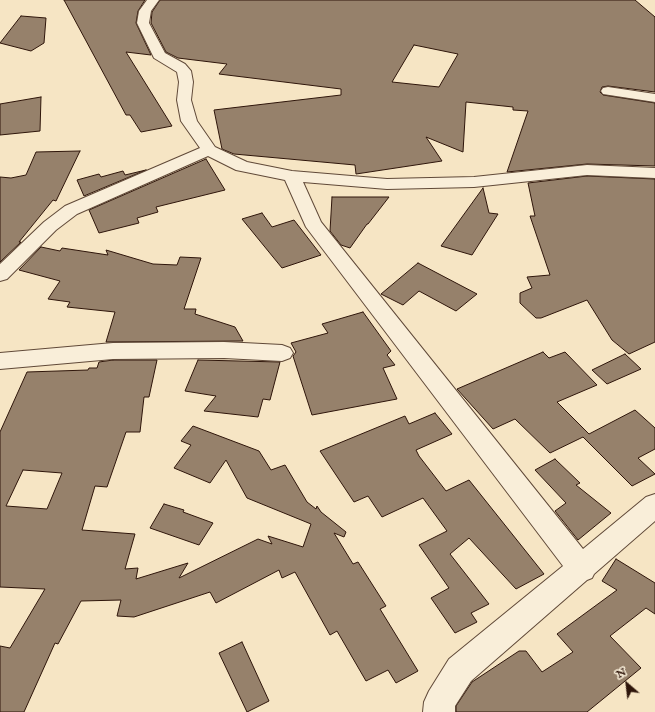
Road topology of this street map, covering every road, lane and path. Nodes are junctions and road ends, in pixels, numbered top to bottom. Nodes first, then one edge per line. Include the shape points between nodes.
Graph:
1 (153, 0) edge
2 (608, 92) dead end
3 (655, 98) edge
4 (210, 150) junction
5 (655, 173) edge
6 (292, 176) junction
7 (0, 275) edge
8 (282, 353) dead end
9 (0, 361) edge
10 (655, 505) edge
11 (582, 568) junction
12 (439, 712) edge

1 - 4 street via 145,11 143,23 159,55 184,71 184,100 189,122
2 - 3 street
4 - 6 street via 242,166
4 - 7 street via 71,210 50,226
5 - 6 street via 587,170 436,184 387,184
6 - 11 street via 312,223
8 - 9 street via 224,350 112,351
10 - 11 street
11 - 12 street via 460,670 440,702

